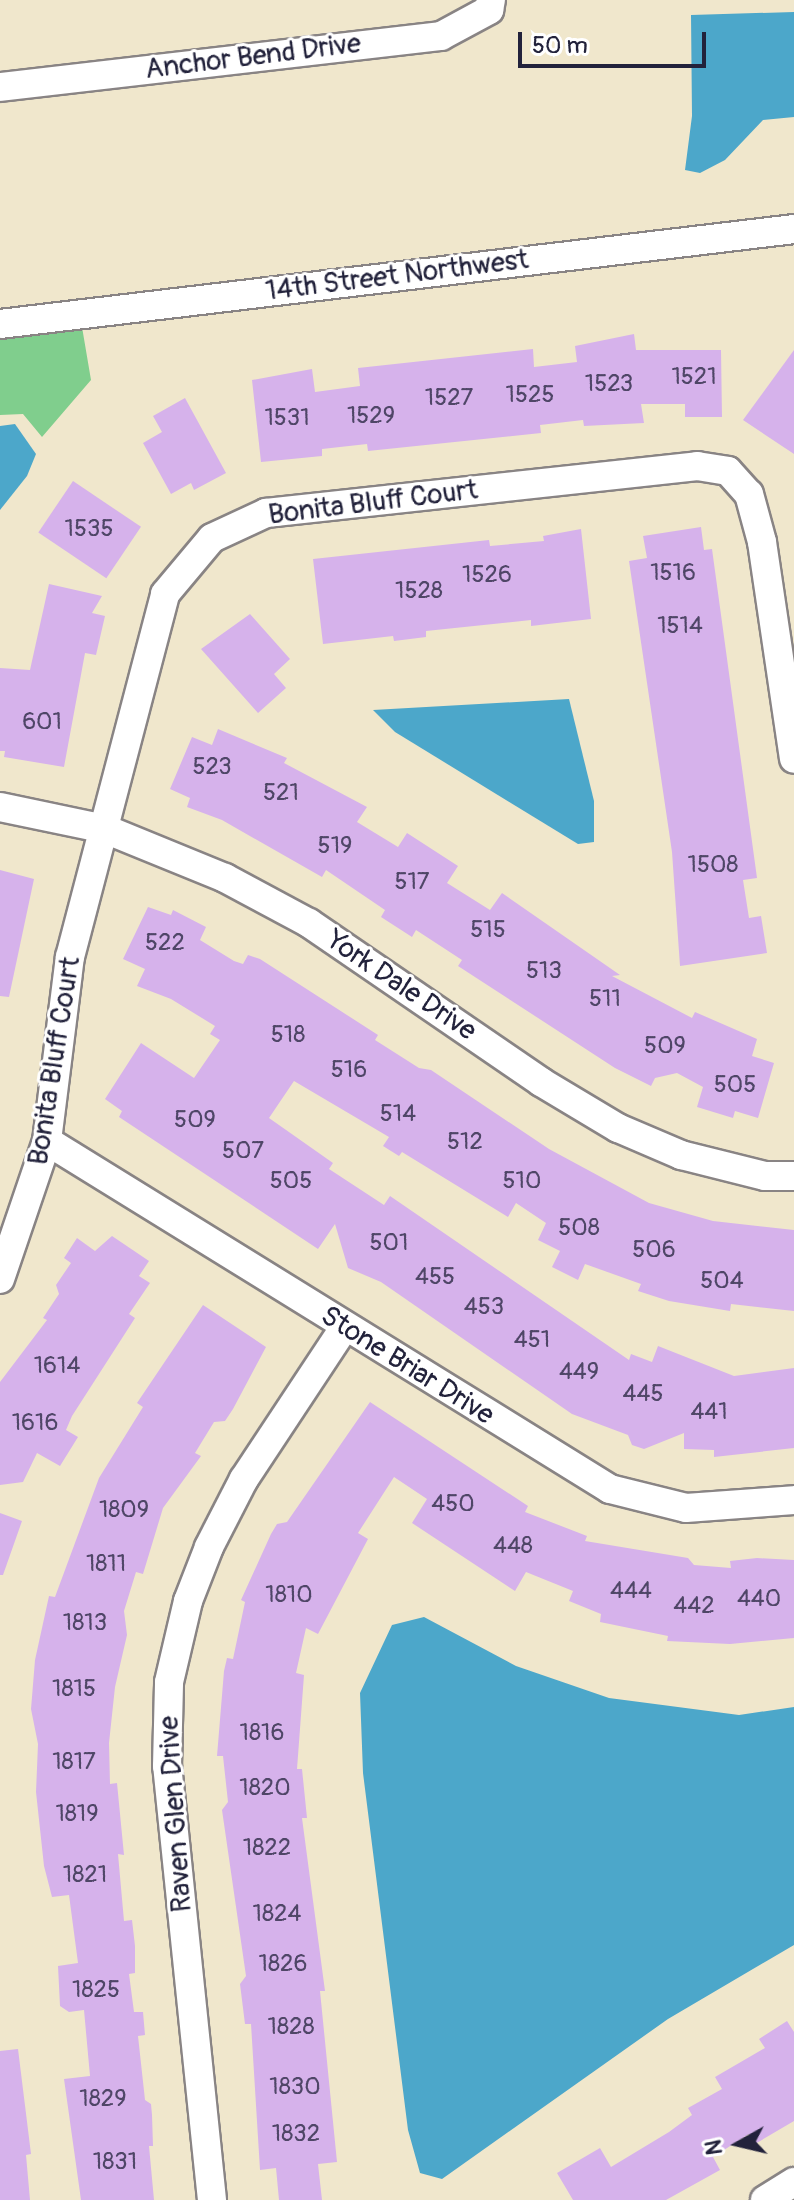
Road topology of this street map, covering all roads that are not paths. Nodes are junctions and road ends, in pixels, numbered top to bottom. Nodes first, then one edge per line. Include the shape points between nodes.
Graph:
1 (491, 0) edge
2 (0, 87) edge
3 (794, 229) edge
4 (0, 324) edge
5 (794, 759) edge
6 (0, 807) edge
7 (105, 829) junction
8 (47, 1141) junction
9 (794, 1176) edge
10 (0, 1279) edge
11 (344, 1328) junction
12 (794, 1500) edge
13 (794, 2182) edge
14 (212, 2200) edge
15 (765, 2200) edge

1 - 2 street, Anchor Bend Drive via 489,10 441,36
3 - 4 street, 14th Street Northwest
5 - 7 street, Bonita Bluff Court via 762,542 749,494 728,471 697,466 266,513 212,538 165,594
6 - 7 street, York Dale Drive
7 - 8 street, Bonita Bluff Court via 70,957
7 - 9 street, York Dale Drive via 225,878 309,923 541,1082 618,1128 681,1155 765,1176
8 - 10 street, Bonita Bluff Court
8 - 11 street, Stone Briar Drive via 213,1240
11 - 12 street, Stone Briar Drive via 610,1489 686,1508
11 - 14 street, Raven Glen Drive via 244,1479 209,1547 188,1601 169,1682 167,1766
13 - 15 street

